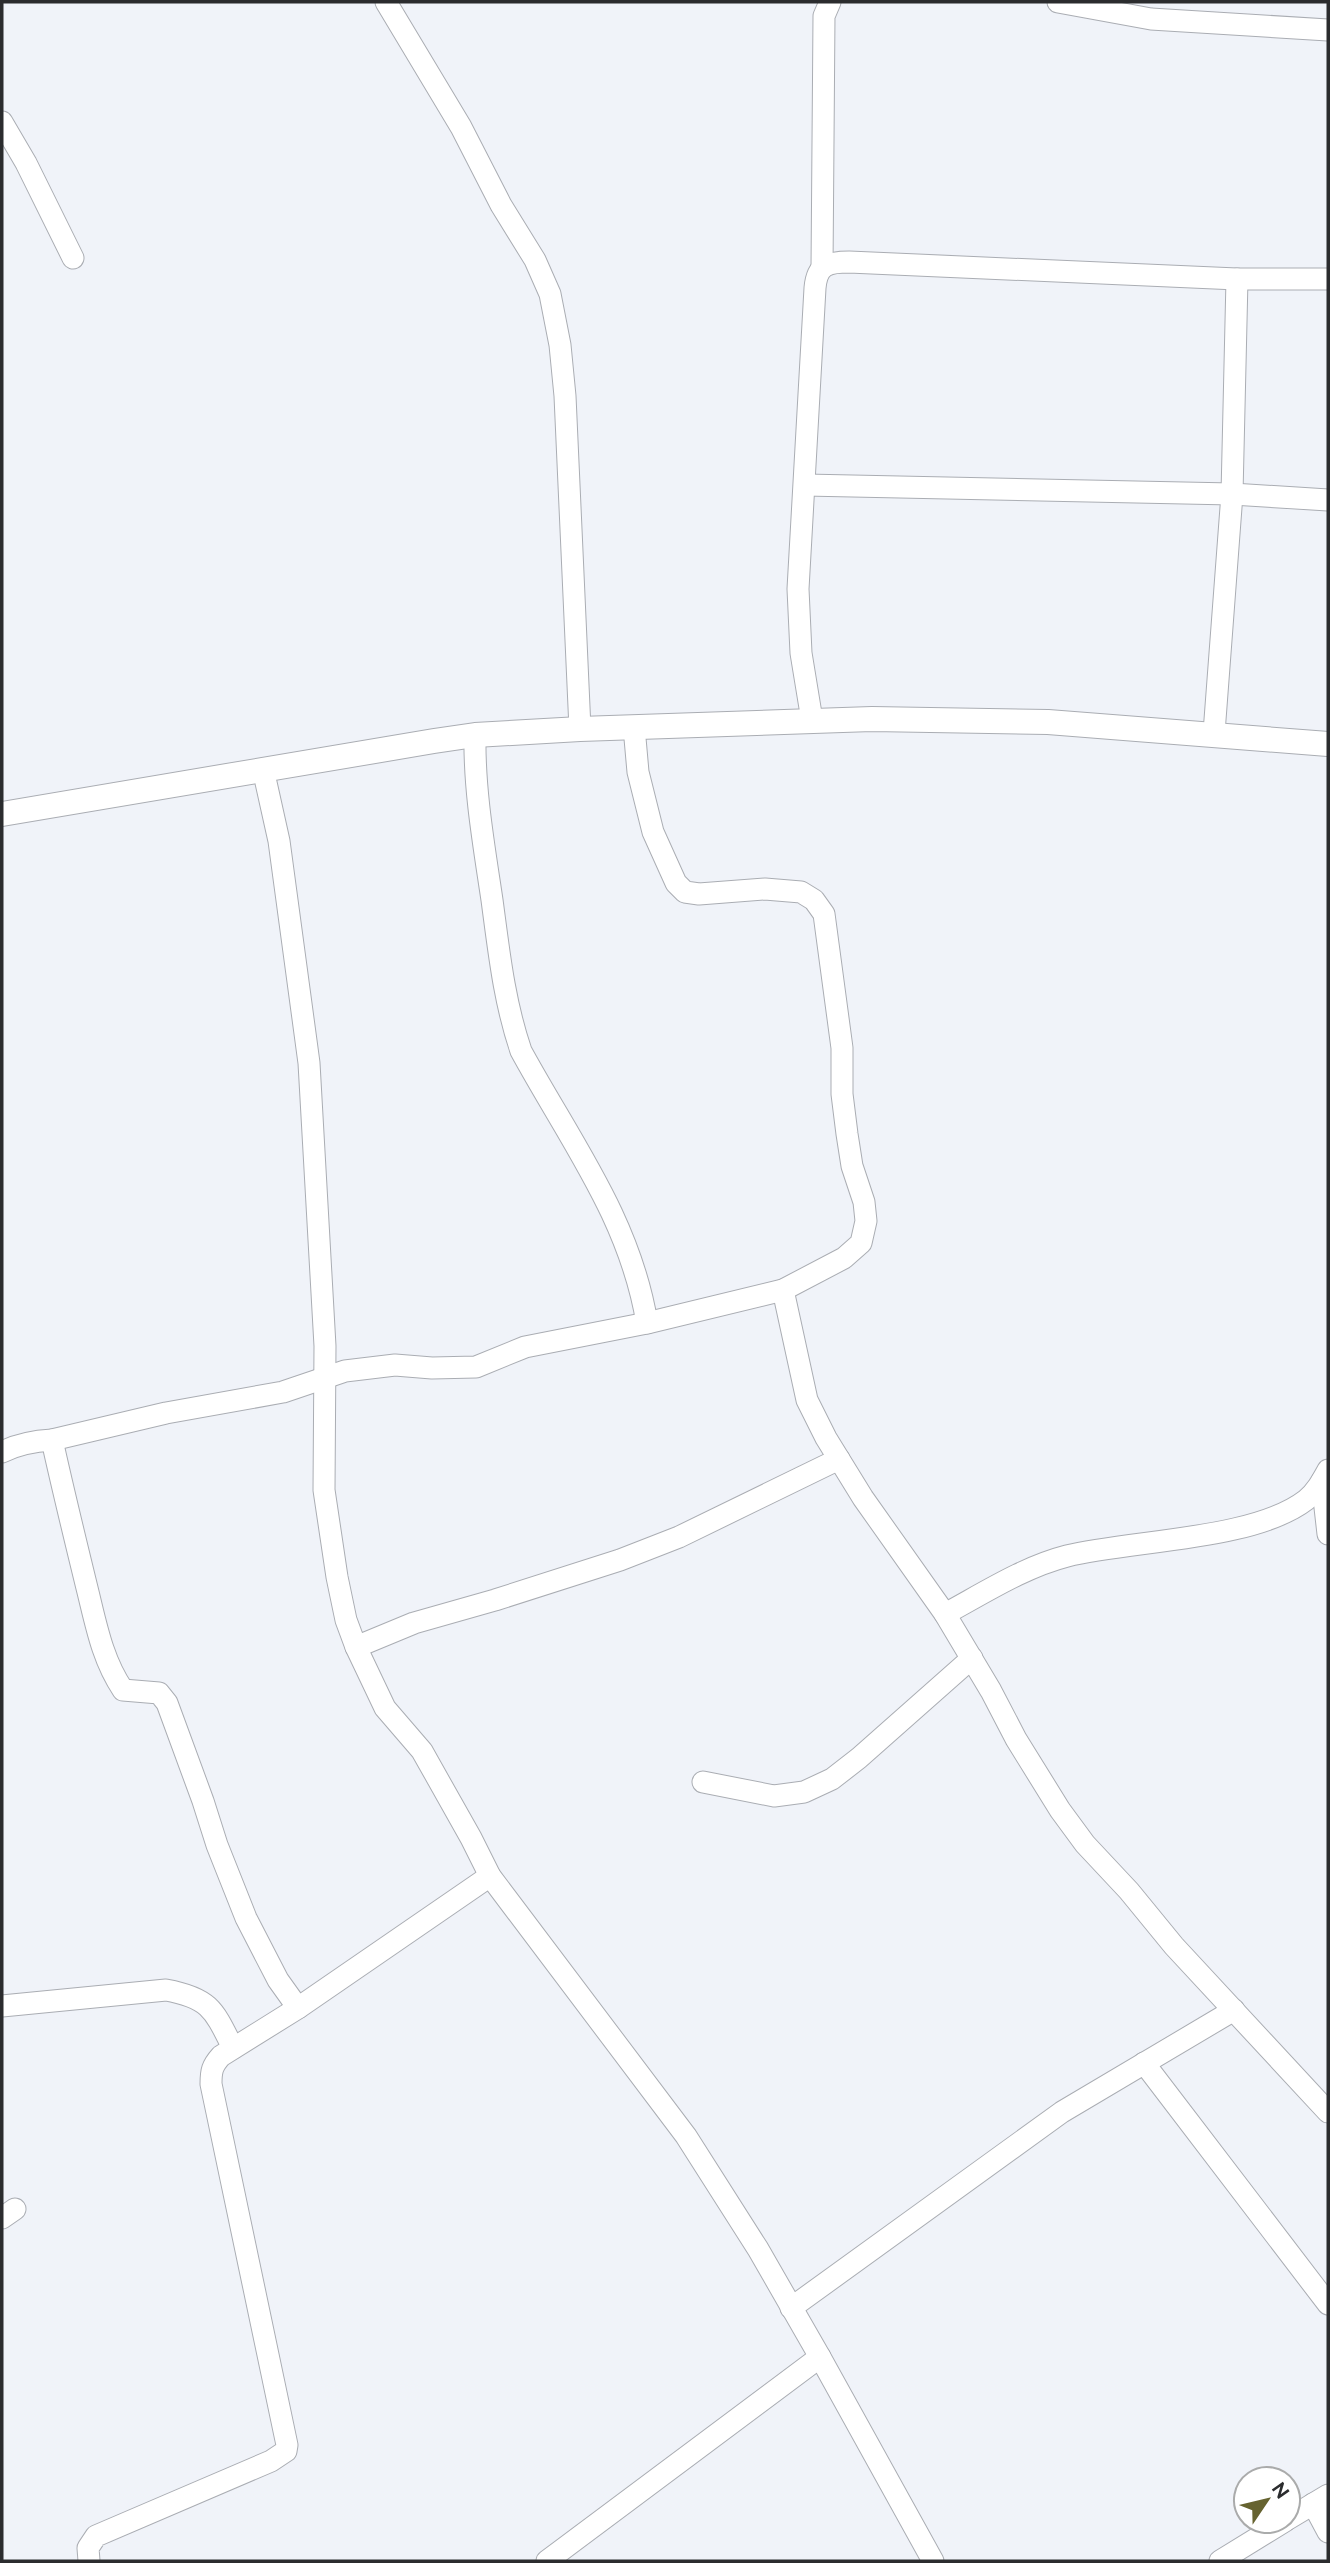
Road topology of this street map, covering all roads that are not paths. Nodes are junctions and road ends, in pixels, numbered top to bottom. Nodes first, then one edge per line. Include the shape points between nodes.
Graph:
1 (386, 2) edge
2 (830, 2) edge
3 (1058, 2) edge
4 (1154, 10) edge
5 (1328, 30) edge
6 (2, 122) edge
7 (73, 258) dead end
8 (822, 268) junction
9 (1237, 279) junction
10 (1328, 279) edge
11 (804, 485) junction
12 (1232, 495) junction
13 (1328, 500) edge
14 (812, 720) junction
15 (634, 727) junction
16 (580, 729) junction
17 (1214, 733) junction
18 (475, 735) junction
19 (1328, 744) edge
20 (263, 769) junction
21 (2, 814) edge
22 (783, 1290) junction
23 (647, 1323) junction
24 (325, 1379) junction
25 (52, 1440) junction
26 (2, 1452) edge
27 (839, 1459) junction
28 (1325, 1475) edge
29 (1328, 1534) edge
30 (945, 1614) junction
31 (356, 1647) junction
32 (972, 1658) junction
33 (703, 1782) dead end
34 (490, 1876) junction
35 (2, 2006) edge
36 (298, 2008) junction
37 (1234, 2010) junction
38 (233, 2048) junction
39 (1144, 2063) junction
40 (1328, 2112) edge
41 (1328, 2304) edge
42 (791, 2308) junction
43 (820, 2357) junction
44 (1321, 2500) edge
45 (1302, 2511) edge
46 (1328, 2532) edge
47 (1262, 2535) edge
48 (89, 2561) edge
49 (547, 2561) edge
50 (933, 2561) edge
51 (1220, 2561) edge

1 - 16 street via 461,127 550,294 565,396
2 - 8 street via 824,16
3 - 4 street
4 - 5 street
6 - 7 street
8 - 9 street via 832,262 849,262
8 - 11 street via 816,275
9 - 10 street
9 - 12 street
11 - 12 street
11 - 14 street via 799,622
12 - 13 street
12 - 17 street
14 - 15 street
14 - 17 street via 1048,722
15 - 16 street
15 - 22 street via 638,772 653,832 676,883 685,892 801,892 824,914 842,1048 847,1134 866,1221 861,1243 844,1258
16 - 18 street
17 - 19 street
18 - 20 street
18 - 23 street via 484,850 502,981 513,1026 521,1051 604,1193 629,1252
20 - 21 street
20 - 24 street via 279,841 309,1063
22 - 23 street
22 - 27 street via 807,1400
23 - 24 street via 526,1347 476,1367 395,1364 345,1371
24 - 25 street via 284,1392
24 - 31 street via 324,1490 337,1577
25 - 26 street
25 - 36 street via 112,1675 122,1690 159,1693 167,1703 246,1918
27 - 30 street
27 - 31 street via 679,1537 620,1560 414,1623
28 - 29 street
28 - 30 street via 1304,1502 1251,1525 1058,1559
30 - 32 street
31 - 34 street via 385,1708 422,1751
32 - 33 street via 859,1758 832,1779 804,1792 774,1796
32 - 37 street via 1016,1739 1085,1844
34 - 36 street
34 - 42 street via 686,2136
35 - 38 street via 166,1990 183,1993 209,2007
36 - 38 street
37 - 39 street
37 - 40 street
38 - 48 street via 215,2063 211,2084 287,2445 271,2460 96,2536 88,2548
39 - 41 street
39 - 42 street via 1052,2119
42 - 43 street
43 - 49 street
43 - 50 street
44 - 45 street
44 - 46 street
47 - 51 street

